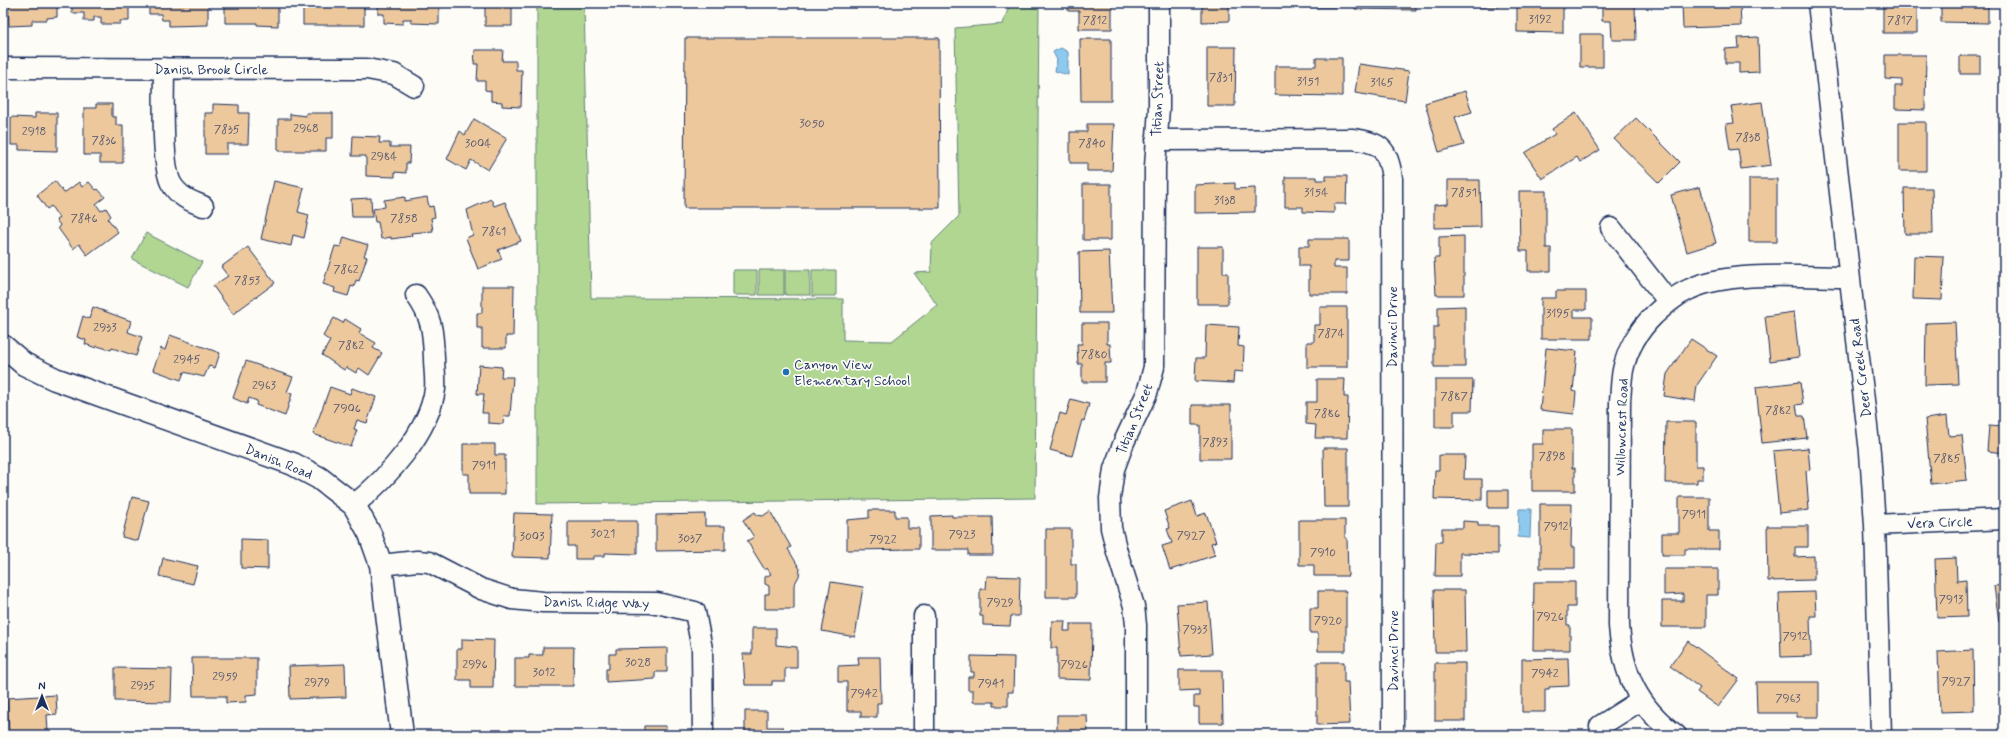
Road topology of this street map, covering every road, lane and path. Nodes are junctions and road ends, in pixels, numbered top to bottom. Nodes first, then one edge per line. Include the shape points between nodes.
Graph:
1 (1159, 3) edge
2 (1818, 3) edge
3 (3, 68) edge
4 (164, 68) junction
5 (414, 86) dead end
6 (1156, 140) junction
7 (203, 206) dead end
8 (1611, 228) dead end
9 (1850, 276) junction
10 (416, 294) dead end
11 (1668, 301) junction
12 (3, 346) edge
13 (354, 505) junction
14 (2004, 519) edge
15 (1875, 525) junction
16 (381, 565) junction
17 (924, 616) dead end
18 (1641, 700) junction
19 (1600, 726) dead end
20 (402, 735) edge
21 (702, 735) edge
22 (924, 735) edge
23 (1136, 735) edge
24 (1393, 735) edge
25 (1676, 735) edge
26 (1881, 735) edge

1 - 6 street, Titian Street via 1159,108
2 - 9 street, Deer Creek Road
3 - 4 street, Danish Brook Circle
4 - 5 street, Danish Brook Circle via 367,69 394,74
4 - 7 street via 165,161 171,183 186,200
6 - 23 street, Titian Street via 1154,367 1147,393 1114,469 1110,498 1116,552 1134,606
6 - 24 street, Davinci Drive via 1352,139 1370,141 1383,148 1390,160
8 - 11 street
9 - 11 street, Willowcrest Road via 1738,277 1690,288
9 - 15 street, Deer Creek Road via 1870,452
10 - 13 street via 428,312 434,335 435,388 429,410 409,446 373,488
11 - 18 street, Willowcrest Road via 1646,322 1632,344 1623,369 1620,400 1621,651 1627,671
12 - 13 street, Danish Road via 24,364 55,379 293,464 319,478
13 - 16 street, Danish Road via 370,534
14 - 15 street, Vera Circle
15 - 26 street, Deer Creek Road
16 - 20 street, Danish Road
16 - 21 street, Danish Ridge Way via 429,562 481,589 512,599 543,602 657,603 695,612 702,649
17 - 22 street
18 - 19 street
18 - 25 street, Willowcrest Road via 1659,722

